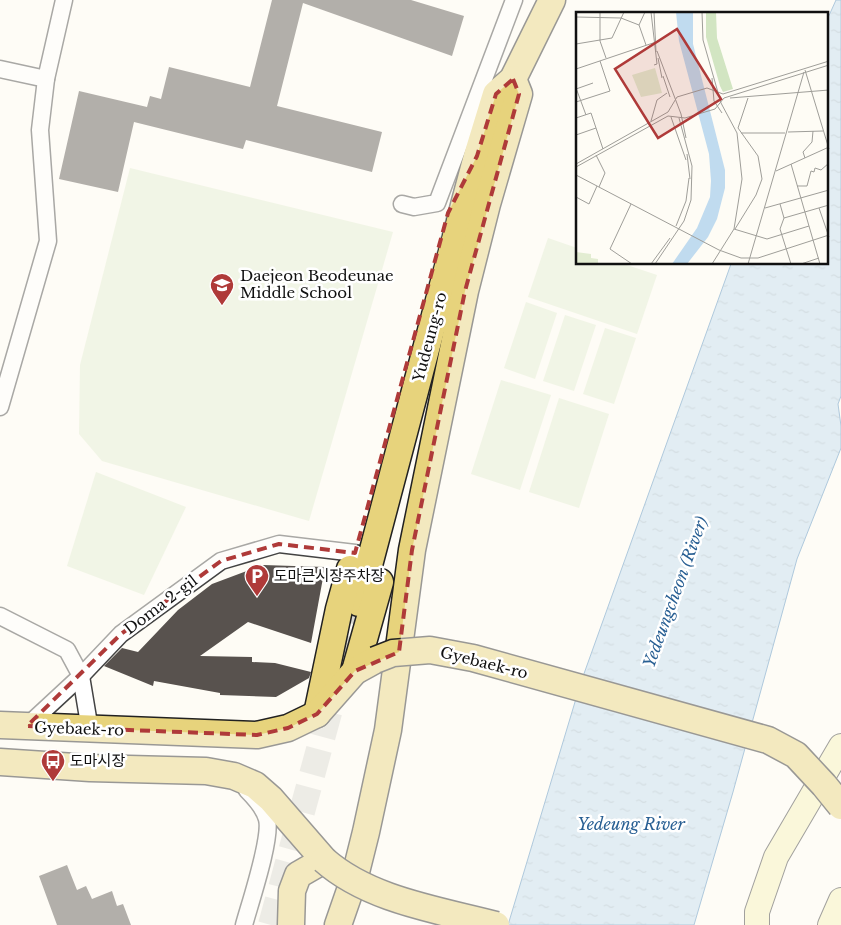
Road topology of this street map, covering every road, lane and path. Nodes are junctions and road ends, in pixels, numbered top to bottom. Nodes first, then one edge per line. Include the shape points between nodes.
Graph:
1 (64, 0) edge
2 (514, 0) edge
3 (552, 0) edge
4 (0, 69) edge
5 (46, 79) junction
6 (513, 79) junction
7 (477, 156) junction
8 (402, 204) dead end
9 (465, 291) junction
10 (0, 407) edge
11 (355, 553) junction
12 (359, 603) tunnel mouth
13 (0, 616) edge
14 (336, 626) junction
15 (367, 631) junction
16 (365, 666) junction
17 (81, 676) junction
18 (317, 714) junction
19 (0, 725) edge
20 (27, 726) junction
21 (90, 730) junction
22 (841, 746) edge
23 (0, 762) edge
24 (234, 776) junction
25 (841, 806) edge
26 (324, 860) junction
27 (841, 900) edge
28 (244, 925) edge
29 (291, 925) edge
30 (338, 925) edge
31 (496, 925) edge
32 (757, 925) edge
33 (830, 925) edge

1 - 5 street
2 - 8 street via 437,203 414,207
3 - 6 main road, Yudeung-ro
4 - 5 street
5 - 10 street via 40,130 48,241
6 - 7 main road, Yudeung-ro via 496,94
6 - 9 main road, Yudeung-ro via 519,94
7 - 11 main road via 448,213
7 - 12 main road, Yudeung-ro
9 - 15 main road via 431,395
9 - 30 main road via 412,550 388,730 364,841
11 - 14 main road
11 - 17 street, Doma 2-gil via 279,544 220,561 121,634
13 - 17 street via 67,650
14 - 15 main road via 342,632 357,634
14 - 18 main road
15 - 16 main road
16 - 18 main road, Gyebaek-ro
16 - 25 main road, Gyebaek-ro, bridge via 392,653 430,650 768,740 796,755
17 - 20 street, Doma 2-gil
17 - 21 street
18 - 21 main road, Gyebaek-ro via 288,728 257,735
19 - 20 main road, Gyebaek-ro
20 - 21 main road, Gyebaek-ro
22 - 32 main road via 776,857 757,912
23 - 24 main road via 206,771
24 - 26 main road via 255,785 271,798
24 - 28 street via 257,801 267,819 268,836
26 - 29 main road via 298,875 292,891
26 - 31 main road, bridge via 338,873 380,895
27 - 33 main road

